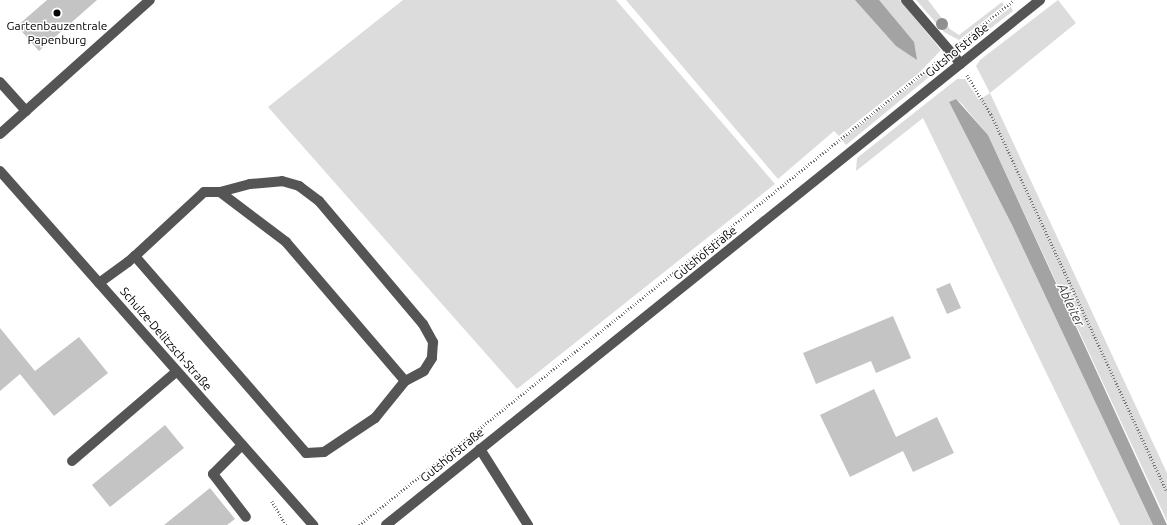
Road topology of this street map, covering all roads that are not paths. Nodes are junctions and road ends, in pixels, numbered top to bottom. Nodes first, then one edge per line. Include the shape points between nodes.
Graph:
1 (150, 0) edge
2 (906, 0) edge
3 (1040, 0) edge
4 (961, 64) junction
5 (0, 82) edge
6 (26, 112) junction
7 (0, 134) edge
8 (0, 171) edge
9 (220, 192) junction
10 (135, 256) junction
11 (99, 283) junction
12 (177, 372) junction
13 (405, 382) junction
14 (242, 446) junction
15 (480, 449) junction
16 (72, 461) dead end
17 (246, 517) dead end
18 (313, 525) edge
19 (386, 525) edge
20 (528, 525) edge

1 - 6 street
2 - 4 street
3 - 4 street, Gutshofstraße
4 - 15 street, Gutshofstraße
5 - 6 street
6 - 7 street
8 - 11 street, Schulze-Delitzsch-Straße
9 - 10 street via 204,192
9 - 13 street via 286,242
9 - 13 street via 250,184 282,181 299,186 319,201 423,324 433,342 432,358 424,371
10 - 11 street
10 - 13 street via 306,453 324,452 374,418
11 - 12 street, Schulze-Delitzsch-Straße
12 - 14 street, Schulze-Delitzsch-Straße
12 - 16 street
14 - 17 street via 213,474
14 - 18 street, Schulze-Delitzsch-Straße
15 - 19 street, Gutshofstraße
15 - 20 street

